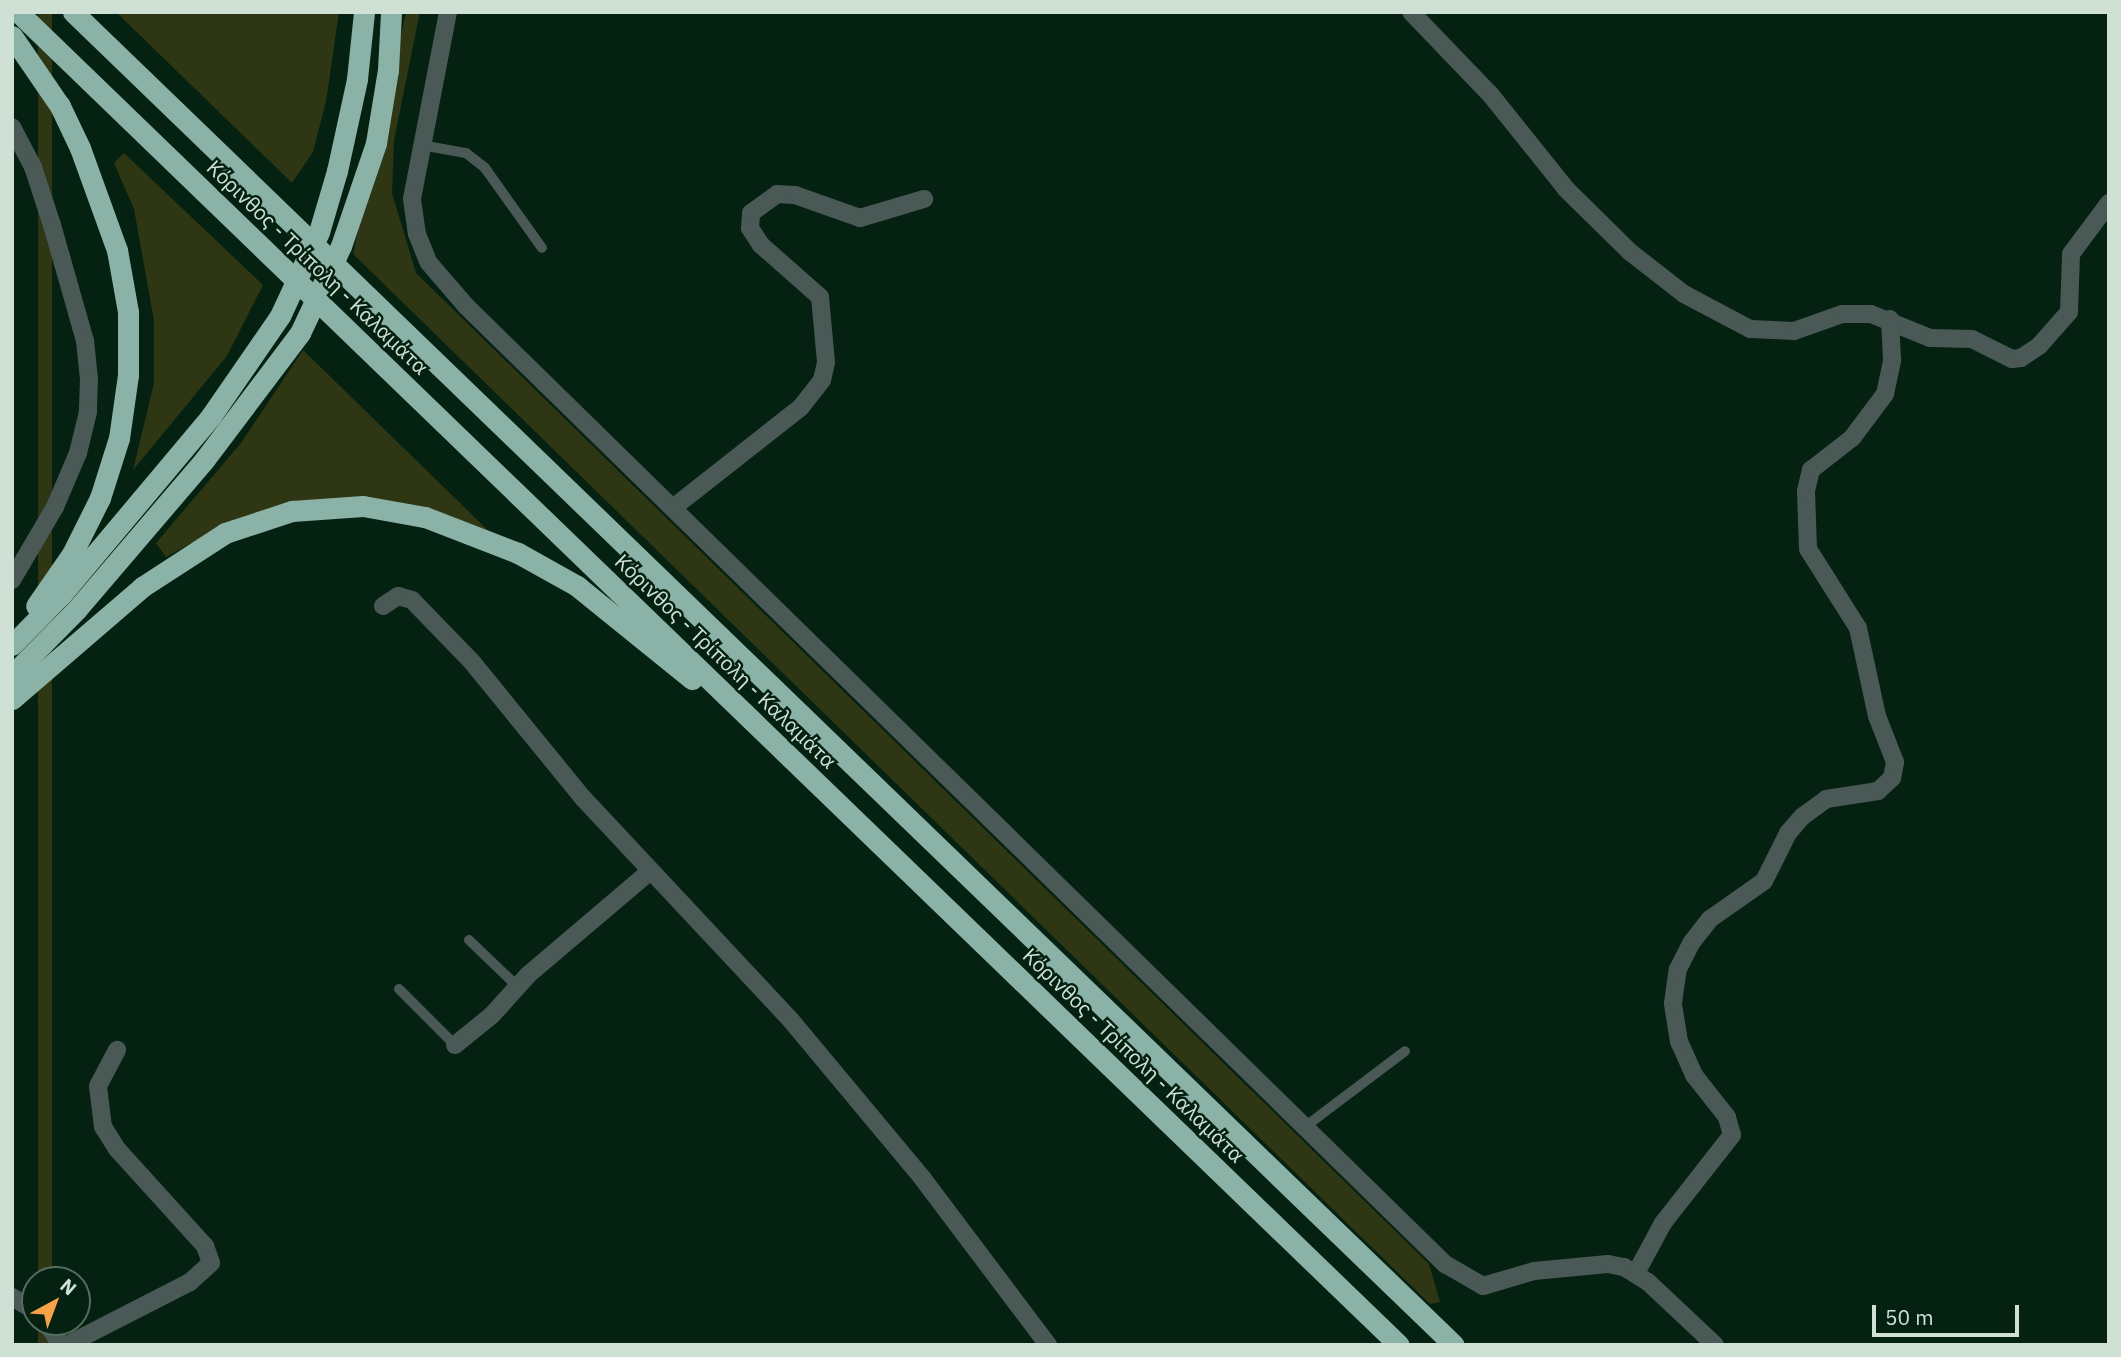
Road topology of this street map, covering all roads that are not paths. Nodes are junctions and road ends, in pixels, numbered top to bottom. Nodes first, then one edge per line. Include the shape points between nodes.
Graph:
1 (18, 12) edge
2 (73, 12) edge
3 (84, 12) edge
4 (364, 12) edge
5 (391, 12) edge
6 (448, 12) edge
7 (1411, 12) edge
8 (12, 36) edge
9 (141, 78) junction
10 (12, 127) edge
11 (420, 145) junction
12 (924, 199) dead end
13 (2109, 203) edge
14 (542, 248) dead end
15 (1890, 318) junction
16 (674, 507) junction
17 (12, 580) edge
18 (383, 606) dead end
19 (12, 630) edge
20 (12, 645) edge
21 (12, 675) edge
22 (12, 699) edge
23 (769, 737) junction
24 (650, 871) junction
25 (469, 940) dead end
26 (517, 986) junction
27 (399, 989) dead end
28 (455, 1045) joint
29 (117, 1050) dead end
30 (1405, 1051) dead end
31 (1306, 1126) junction
32 (1636, 1273) junction
33 (67, 1345) edge
34 (1048, 1345) edge
35 (1399, 1345) edge
36 (1454, 1345) edge
37 (1715, 1345) edge

1 - 23 highway, Κόρινθος - Τρίπολη - Καλαμάτα
2 - 9 highway, Κόρινθος - Τρίπολη - Καλαμάτα
3 - 9 highway
4 - 20 highway via 357,79 337,171 302,275 256,356 154,485
5 - 21 highway via 382,120 322,291 276,370 76,609
6 - 11 street
7 - 15 street via 1490,94 1566,189 1630,252 1684,295 1729,320 1774,333 1842,314
8 - 19 highway via 60,106 97,190 117,250 128,312 128,363 119,438 100,498 72,554
9 - 36 highway, Κόρινθος - Τρίπολη - Καλαμάτα
10 - 17 street via 33,167 52,225 85,341 89,379 88,412 78,453 55,507
11 - 14 lane via 466,153 485,168
11 - 16 street via 412,199 417,234 429,263 466,306
12 - 16 street via 860,218 795,195 777,194 751,212 750,229 761,245 820,297 825,310 822,380 801,407
13 - 15 street via 2071,254 2069,312 2021,358 2012,359 1972,339 1930,338
15 - 32 street via 1892,360 1885,394 1852,438 1811,470 1806,491 1808,549 1858,628 1877,716 1895,762 1892,778 1878,791 1826,799 1803,816 1787,833 1764,881 1710,919 1678,969 1673,1003 1679,1042 1694,1075 1727,1117 1732,1135 1677,1202
16 - 31 street
18 - 24 street via 401,596 416,603
22 - 23 highway via 142,587 225,533 292,512 363,506 397,510 457,527 550,570 610,611
23 - 35 highway, Κόρινθος - Τρίπολη - Καλαμάτα
24 - 26 street
24 - 34 street via 789,1018 923,1179
25 - 26 lane
26 - 28 street via 492,1015
27 - 28 lane
29 - 33 street via 98,1086 103,1127 117,1149 205,1246 211,1263 190,1282
30 - 31 lane
31 - 32 street via 1445,1264 1468,1281 1497,1285 1523,1273 1608,1264
32 - 37 street

